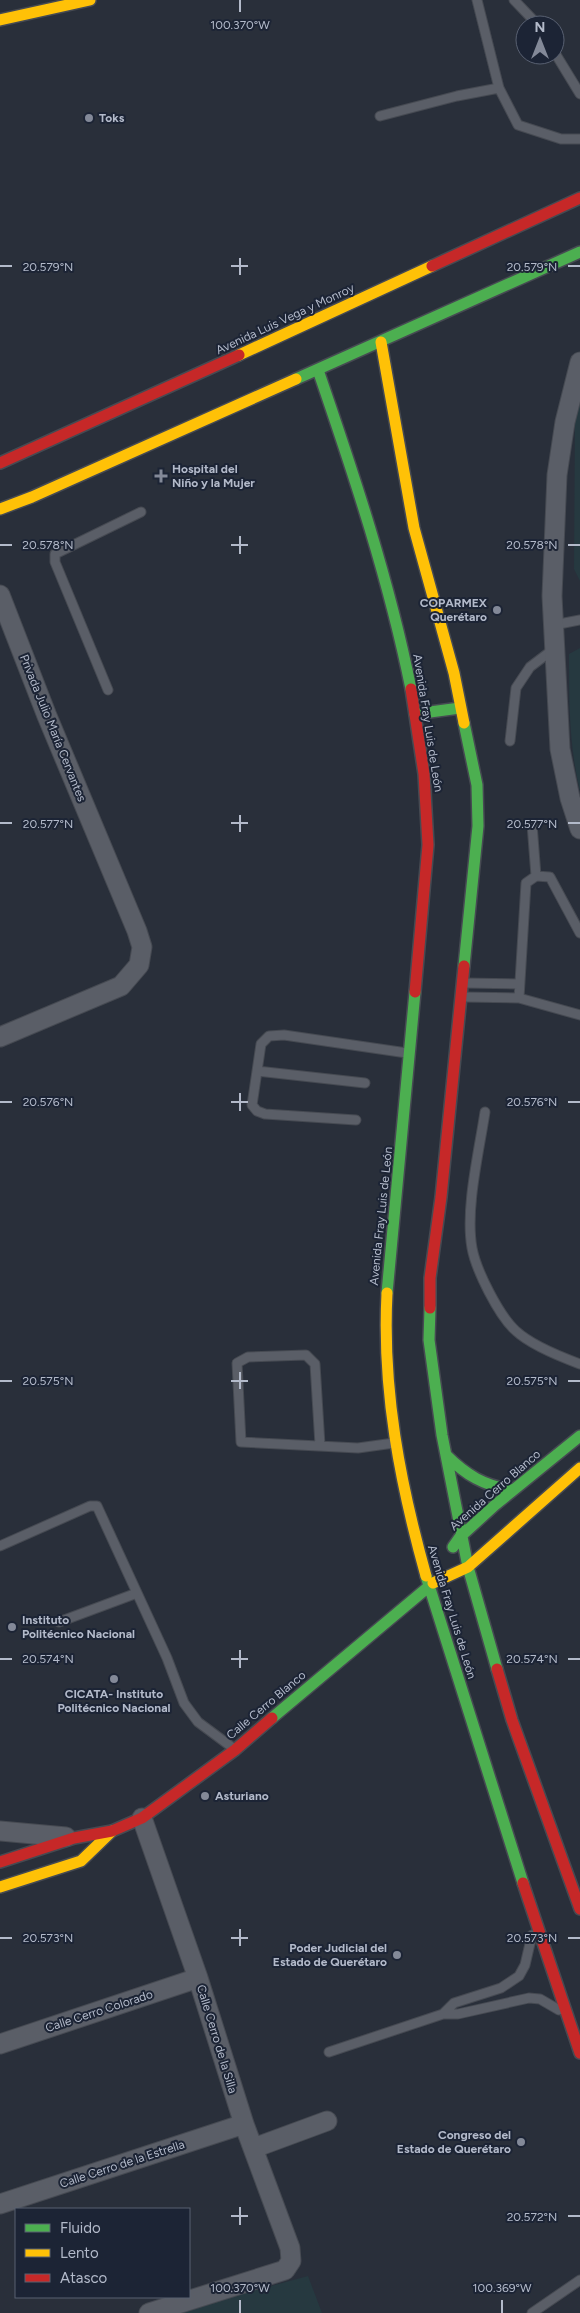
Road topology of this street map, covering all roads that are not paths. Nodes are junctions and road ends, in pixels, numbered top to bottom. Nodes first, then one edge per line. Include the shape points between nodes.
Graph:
1 (90, 0) edge
2 (477, 0) edge
3 (514, 0) edge
4 (528, 15) edge
5 (0, 20) edge
6 (562, 65) edge
7 (499, 88) junction
8 (580, 94) edge
9 (380, 116) dead end
10 (580, 140) edge
11 (580, 198) edge
12 (580, 252) edge
13 (381, 342) junction
14 (580, 362) edge
15 (318, 370) junction
16 (9, 463) edge
17 (16, 492) dead end
18 (32, 497) junction
19 (0, 509) edge
20 (141, 512) dead end
21 (0, 595) edge
22 (580, 620) edge
23 (554, 626) junction
24 (555, 648) junction
25 (108, 690) dead end
26 (460, 708) junction
27 (415, 714) junction
28 (510, 741) dead end
29 (532, 824) dead end
30 (580, 829) edge
31 (536, 876) junction
32 (580, 933) edge
33 (461, 983) junction
34 (519, 984) junction
35 (460, 997) junction
36 (519, 998) junction
37 (580, 1015) edge
38 (0, 1037) edge
39 (410, 1054) junction
40 (257, 1071) junction
41 (365, 1082) dead end
42 (485, 1112) dead end
43 (356, 1120) dead end
44 (580, 1364) edge
45 (580, 1436) edge
46 (395, 1443) junction
47 (320, 1446) junction
48 (446, 1455) junction
49 (580, 1468) edge
50 (513, 1490) junction
51 (460, 1537) junction
52 (0, 1546) edge
53 (468, 1567) junction
54 (428, 1585) junction
55 (137, 1592) junction
56 (59, 1622) dead end
57 (235, 1750) junction
58 (142, 1818) junction
59 (0, 1831) edge
60 (112, 1832) junction
61 (74, 1838) junction
62 (81, 1861) junction
63 (0, 1862) edge
64 (0, 1887) edge
65 (580, 1909) edge
66 (536, 1921) junction
67 (198, 1978) junction
68 (442, 2014) junction
69 (567, 2015) junction
70 (0, 2044) edge
71 (330, 2052) dead end
72 (580, 2053) edge
73 (327, 2121) dead end
74 (244, 2124) junction
75 (254, 2148) junction
76 (0, 2204) edge
77 (580, 2280) edge
78 (149, 2313) edge
79 (532, 2313) edge

1 - 5 main road
2 - 7 lane
3 - 4 lane
6 - 8 lane
7 - 9 lane
7 - 10 lane via 518,125 561,139
11 - 16 main road, Avenida Luis Vega y Monroy
12 - 13 main road
13 - 15 main road
13 - 26 main road via 414,528 454,673
14 - 23 street via 565,422 557,475 552,596
15 - 18 main road
15 - 27 main road, Avenida Fray Luis de León via 353,473 395,616
17 - 18 main road
18 - 19 main road
20 - 25 lane via 55,554 55,562
21 - 38 street, Privada Julio María Cervantes via 138,931 142,948 139,965 121,986
22 - 23 lane
23 - 24 street
24 - 28 lane via 530,667 516,688
24 - 30 street via 560,749
26 - 27 main road
26 - 33 main road via 477,785 478,826
27 - 39 main road, Avenida Fray Luis de León via 424,774 428,845
29 - 31 lane
31 - 32 lane via 550,877
31 - 34 lane via 526,882
33 - 34 lane
33 - 35 main road
34 - 36 lane
35 - 36 lane
35 - 48 main road via 429,1310 432,1363
36 - 37 lane
39 - 40 lane via 284,1035 269,1036 261,1044
39 - 46 main road, Avenida Fray Luis de León via 385,1335
40 - 41 lane
40 - 43 lane via 252,1104 257,1112
42 - 44 lane via 471,1202 472,1248 486,1290 516,1331 559,1357
45 - 50 main road, Avenida Cerro Blanco
46 - 47 lane via 358,1448
46 - 54 main road, Avenida Fray Luis de León via 406,1504
47 - 47 lane via 315,1364 306,1356 248,1357 237,1363 240,1442
48 - 50 main road via 479,1483
48 - 51 main road
49 - 53 main road
50 - 51 main road, Avenida Cerro Blanco
51 - 53 main road
51 - 54 main road, Avenida Cerro Blanco
52 - 55 lane via 94,1505 100,1511
53 - 54 main road
53 - 65 main road via 512,1720
54 - 57 main road, Calle Cerro Blanco
54 - 66 main road, Avenida Fray Luis de León
55 - 56 lane
55 - 57 lane via 184,1703 198,1722
57 - 58 main road, Calle Cerro Blanco
58 - 60 main road, Calle Cerro Blanco
58 - 67 street, Calle Cerro de la Silla
59 - 61 street
60 - 61 main road, Calle Cerro Blanco
60 - 62 main road, Calle Cerro Blanco
61 - 62 street
61 - 63 main road, Calle Cerro Blanco
62 - 64 main road, Calle Cerro Blanco
66 - 68 lane via 519,1976 501,1988 454,2003
66 - 69 main road, Avenida Fray Luis de León
67 - 70 street, Calle Cerro Colorado
67 - 74 street, Calle Cerro de la Silla
68 - 69 lane via 458,2014 529,1998 540,1999
68 - 71 lane
69 - 72 main road, Avenida Fray Luis de León
73 - 75 street
74 - 75 street, Calle Cerro de la Silla
74 - 76 street, Calle Cerro de la Estrella
75 - 78 street, Calle Cerro de la Silla via 290,2248 291,2261 285,2270
77 - 79 lane

